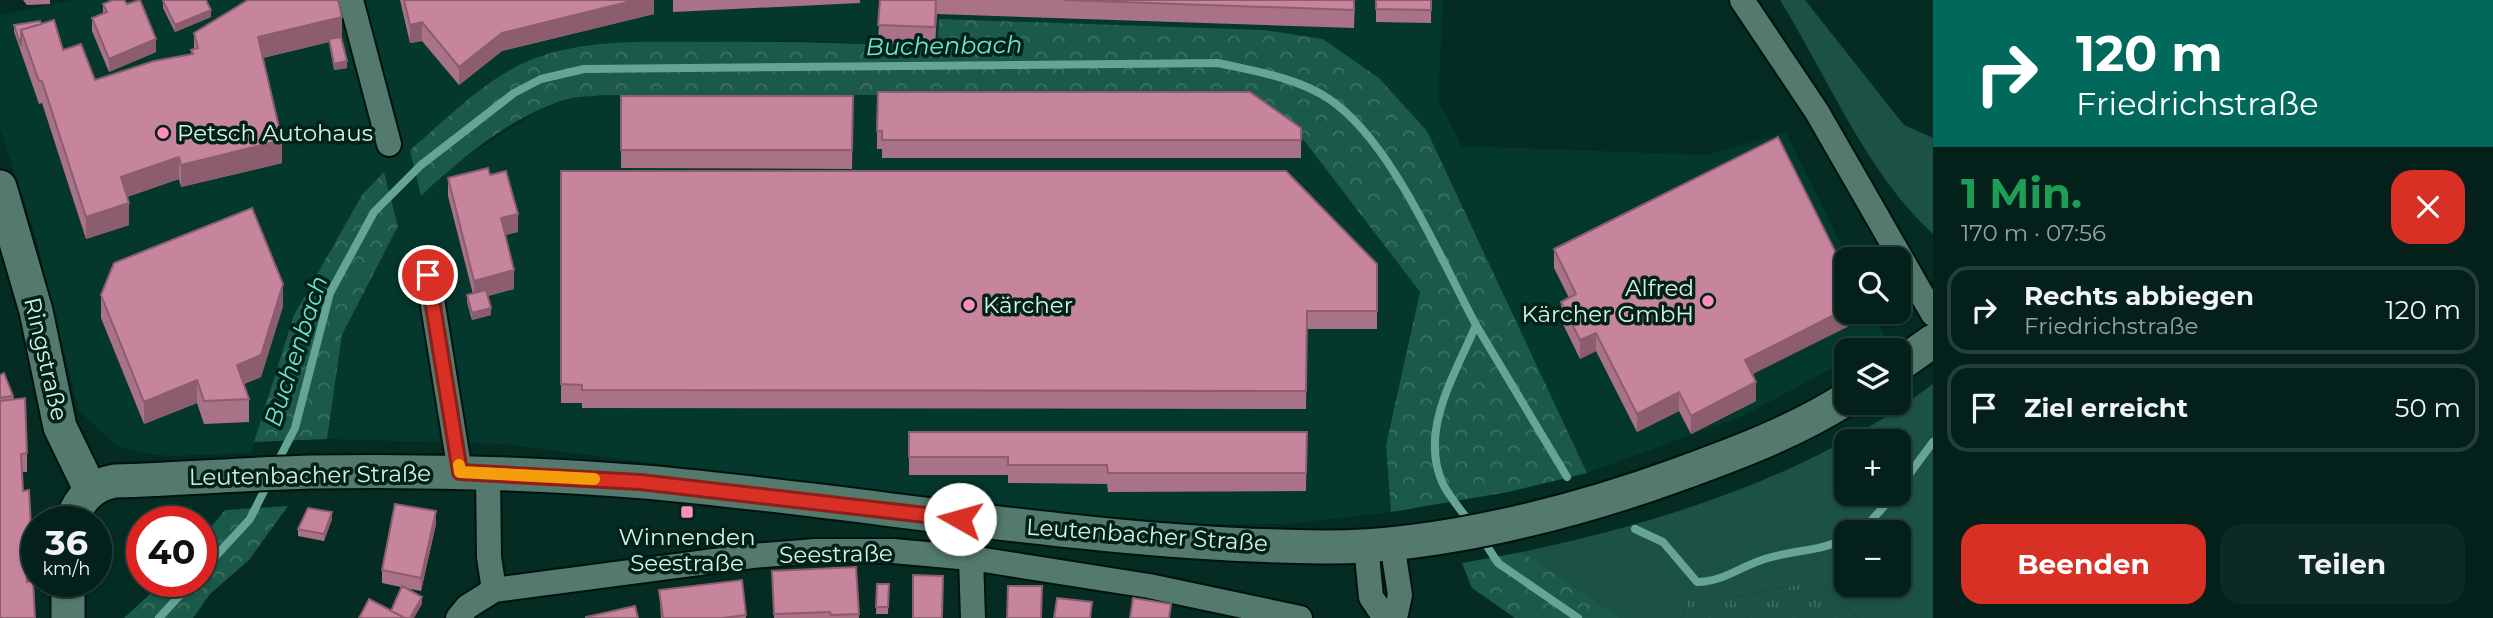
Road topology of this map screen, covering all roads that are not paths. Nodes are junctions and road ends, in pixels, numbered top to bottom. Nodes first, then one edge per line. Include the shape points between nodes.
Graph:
1 (351, 0) edge
2 (1742, 0) edge
3 (389, 144) dead end
4 (0, 187) edge
5 (428, 275) dead end
6 (1933, 314) edge
7 (1933, 341) edge
8 (1911, 357) edge
9 (1834, 405) edge
10 (474, 472) junction
11 (91, 491) junction
12 (79, 506) edge
13 (1379, 544) junction
14 (971, 558) junction
15 (494, 590) junction
16 (68, 597) edge
17 (1367, 607) edge
18 (68, 618) edge
19 (458, 618) edge
20 (973, 618) edge
21 (1300, 618) edge
22 (1385, 618) edge
23 (1395, 618) edge

1 - 3 street
2 - 6 street via 1817,111
4 - 11 street, Ringstraße via 36,311 60,427
5 - 10 street
7 - 8 street
9 - 13 street, Leutenbacher Straße via 1780,434 1632,493 1500,525
10 - 11 street, Leutenbacher Straße via 309,472 115,481 101,483
10 - 13 street, Leutenbacher Straße via 688,486 988,522 1184,539 1325,547
10 - 15 street
11 - 12 street
13 - 17 street
13 - 23 street via 1400,595
14 - 15 street, Seestraße via 816,551
14 - 20 street
14 - 21 street, Seestraße via 1149,586
15 - 19 street, Seestraße
16 - 18 street
17 - 22 street

